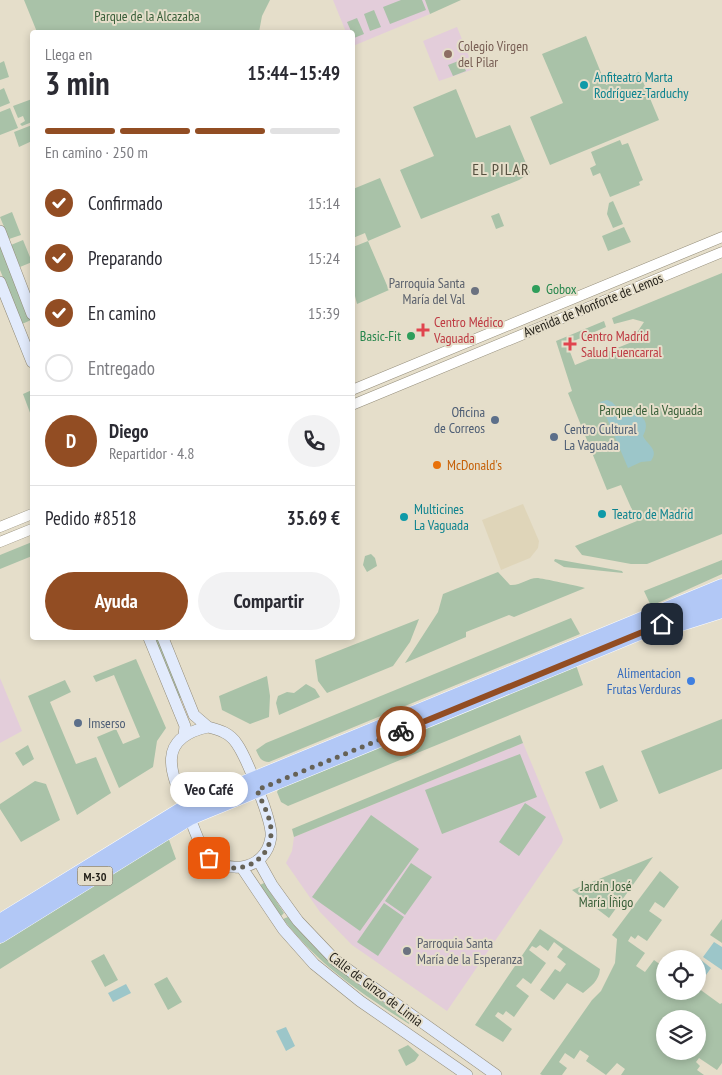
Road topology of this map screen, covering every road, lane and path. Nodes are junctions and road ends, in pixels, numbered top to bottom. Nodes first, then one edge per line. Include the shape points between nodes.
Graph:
1 (0, 231) edge
2 (722, 237) edge
3 (722, 252) edge
4 (0, 282) edge
5 (30, 309) edge
6 (30, 357) edge
7 (355, 389) edge
8 (355, 404) edge
9 (30, 515) edge
10 (0, 527) edge
11 (30, 529) edge
12 (0, 542) edge
13 (722, 576) edge
14 (722, 586) edge
15 (722, 599) edge
16 (658, 611) junction
17 (722, 611) edge
18 (653, 628) junction
19 (150, 640) edge
20 (164, 640) edge
21 (208, 727) junction
22 (184, 736) junction
23 (255, 784) junction
24 (188, 813) junction
25 (258, 860) junction
26 (242, 868) junction
27 (0, 921) edge
28 (0, 936) edge
29 (467, 1075) edge
30 (496, 1075) edge

1 - 5 main road
2 - 7 street, Avenida de Monforte de Lemos
3 - 8 street, Avenida de Monforte de Lemos
4 - 6 main road
9 - 10 street
11 - 12 street
13 - 16 highway via 675,598
14 - 16 highway, M-30
15 - 18 highway, M-30
16 - 23 highway, M-30
17 - 18 highway via 681,625
18 - 23 highway, M-30
19 - 22 main road via 185,726
20 - 21 main road via 194,715
21 - 22 main road
21 - 23 main road via 224,731 237,743
22 - 24 main road via 175,746 170,761
23 - 24 highway, M-30
23 - 25 main road via 271,830 269,846
24 - 26 main road via 209,858 224,866
24 - 27 highway, M-30 via 166,817
24 - 28 highway, M-30
25 - 26 main road
25 - 30 main road, Calle de Ginzo de Limia via 298,921 336,961
26 - 29 main road, Calle de Ginzo de Limia via 283,929 314,964 360,1001

